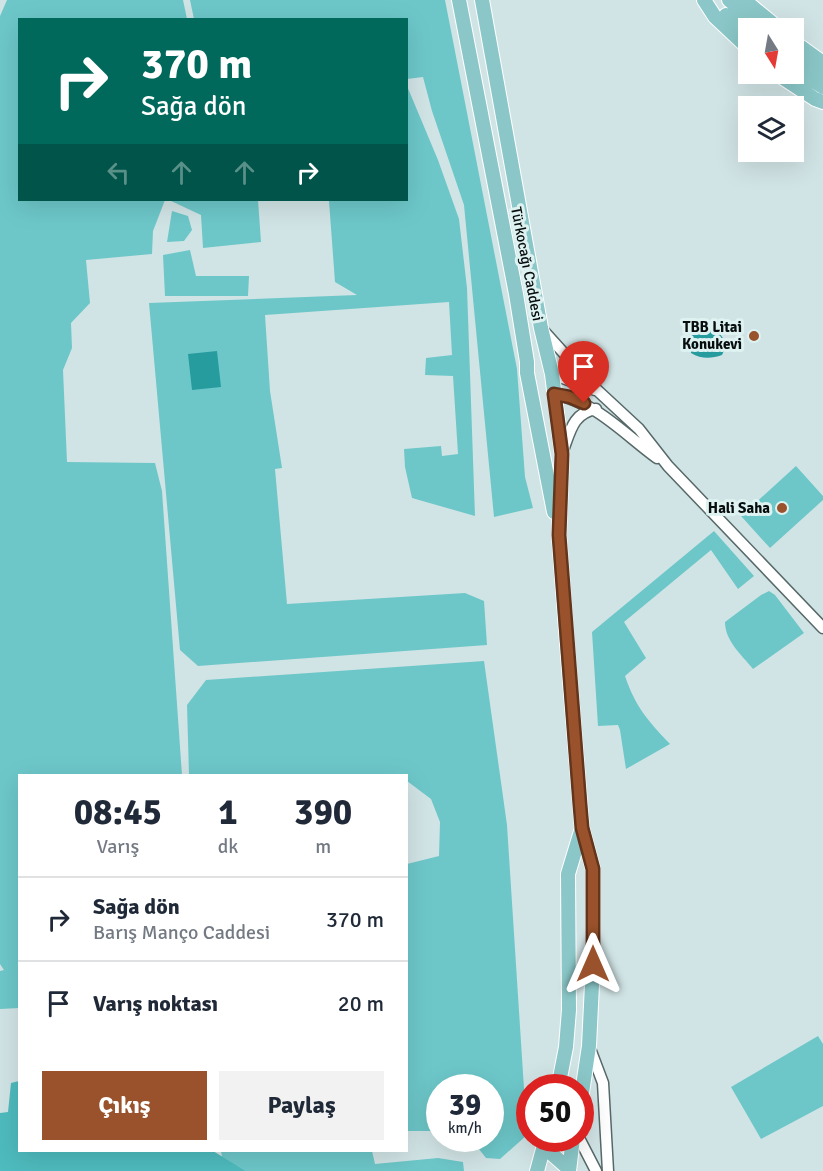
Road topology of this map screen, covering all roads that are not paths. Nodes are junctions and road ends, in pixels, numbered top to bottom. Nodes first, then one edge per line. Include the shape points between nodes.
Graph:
1 (459, 0) edge
2 (482, 0) edge
3 (706, 0) edge
4 (729, 0) edge
5 (744, 0) edge
6 (750, 18) edge
7 (766, 18) edge
8 (738, 26) edge
9 (738, 39) edge
10 (804, 49) edge
11 (804, 62) edge
12 (823, 63) edge
13 (823, 74) edge
14 (804, 76) edge
15 (792, 84) edge
16 (823, 87) edge
17 (823, 102) edge
18 (541, 328) junction
19 (527, 374) junction
20 (552, 374) junction
21 (598, 391) junction
22 (554, 394) junction
23 (532, 396) junction
24 (596, 409) junction
25 (562, 454) junction
26 (668, 466) junction
27 (559, 535) junction
28 (823, 628) edge
29 (582, 828) junction
30 (589, 1046) junction
31 (561, 1074) edge
32 (585, 1074) edge
33 (542, 1152) edge
34 (553, 1152) edge
35 (571, 1152) edge
36 (586, 1152) edge
37 (569, 1170) edge
38 (537, 1171) edge
39 (596, 1171) edge
40 (608, 1171) edge

1 - 19 main road, Türkocağı Caddesi via 516,294
2 - 18 main road, Türkocağı Caddesi
3 - 8 main road
3 - 9 main road via 715,17
4 - 6 main road
5 - 7 main road
10 - 12 main road
11 - 13 main road
14 - 16 main road
15 - 17 main road
18 - 20 main road, Türkocağı Caddesi
18 - 21 street
19 - 20 main road
19 - 23 main road, Türkocağı Caddesi
20 - 21 street
20 - 22 main road, Türkocağı Caddesi
21 - 26 street via 639,429
22 - 23 main road
22 - 24 street
22 - 25 main road, Türkocağı Caddesi
23 - 27 main road, Türkocağı Caddesi
24 - 25 street via 579,416
24 - 26 street
25 - 27 main road, Türkocağı Caddesi
26 - 28 street
27 - 29 main road, Türkocağı Caddesi
29 - 30 main road, Türkocağı Caddesi via 593,869
29 - 31 main road, Türkocağı Caddesi via 568,874 569,1010
30 - 32 main road, Türkocağı Caddesi
30 - 40 street via 603,1083
33 - 38 main road
34 - 37 main road
35 - 37 main road
36 - 39 street

